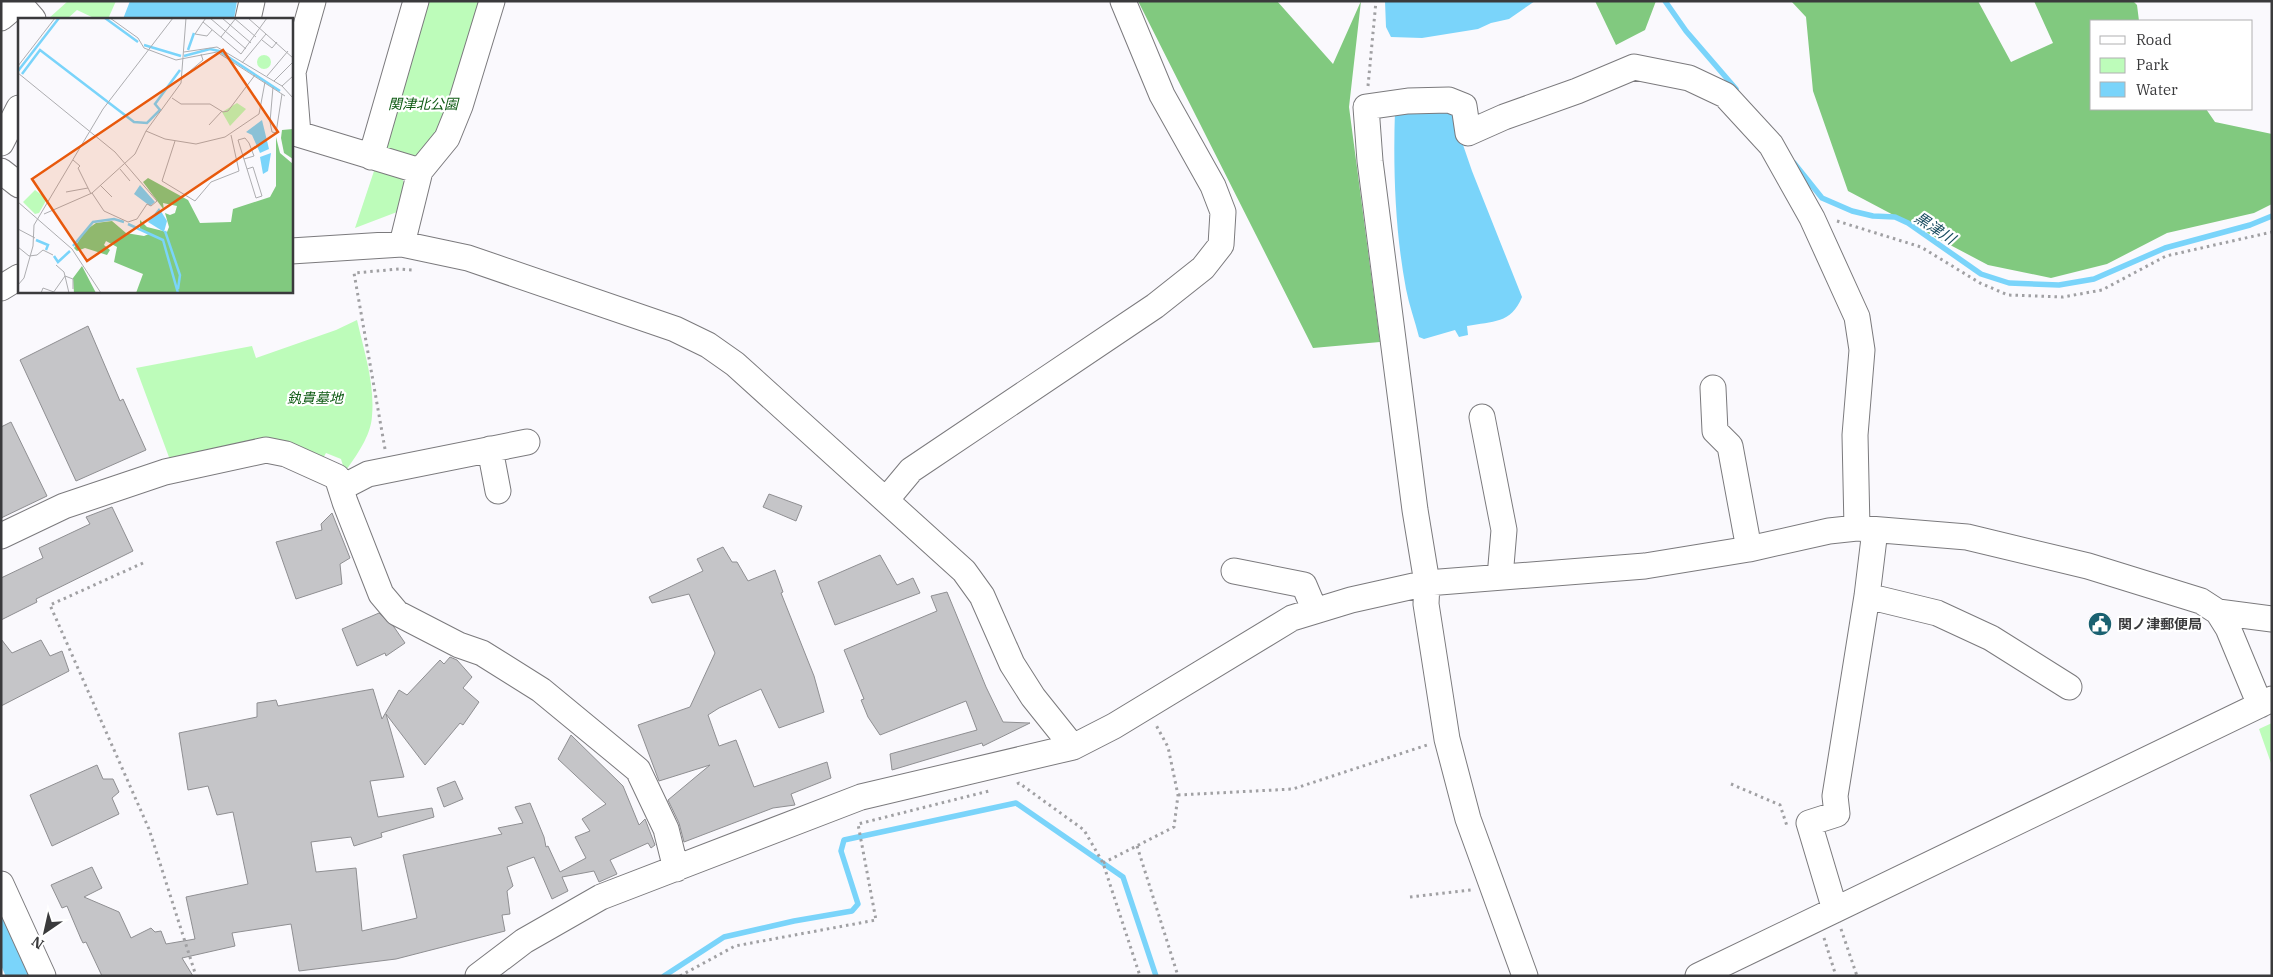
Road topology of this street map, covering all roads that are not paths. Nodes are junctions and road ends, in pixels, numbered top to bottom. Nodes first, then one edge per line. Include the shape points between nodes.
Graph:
1 (252, 1) edge
2 (313, 1) edge
3 (416, 1) edge
4 (492, 1) edge
5 (1123, 1) edge
6 (1, 18) edge
7 (32, 18) edge
8 (248, 18) edge
9 (18, 110) edge
10 (1, 142) edge
11 (370, 157) junction
12 (1, 171) edge
13 (420, 171) junction
14 (18, 184) edge
15 (402, 244) junction
16 (292, 251) edge
17 (18, 278) edge
18 (1, 288) edge
19 (1713, 388) dead end
20 (1482, 417) dead end
21 (527, 442) dead end
22 (490, 449) junction
23 (341, 488) junction
24 (498, 490) dead end
25 (886, 500) junction
26 (1866, 529) junction
27 (1, 536) edge
28 (1749, 549) junction
29 (1234, 570) dead end
30 (1500, 577) junction
31 (1427, 583) junction
32 (1867, 596) junction
33 (1316, 611) junction
34 (2218, 612) junction
35 (2272, 619) edge
36 (2069, 687) dead end
37 (2266, 702) edge
38 (1073, 747) junction
39 (676, 869) junction
40 (1, 884) edge
41 (1835, 910) junction
42 (43, 976) edge
43 (478, 976) edge
44 (1524, 976) edge
45 (1698, 976) edge

1 - 8 street
2 - 11 street via 293,72 298,134
3 - 11 street
4 - 13 street via 447,138
5 - 25 street via 1162,95 1213,186 1223,212 1221,245 1203,268 1155,306 911,470
6 - 7 street via 19,4
9 - 10 street
11 - 13 street
12 - 14 street
13 - 15 street
15 - 16 street
15 - 25 street via 468,258 675,329 708,345 735,364
17 - 18 street
19 - 28 street via 1715,431 1730,446
20 - 30 street via 1504,530
21 - 22 street
22 - 23 street via 368,474
22 - 24 street
23 - 27 street via 337,477 324,470 286,454 266,450 165,472 64,506
23 - 39 street via 381,594 397,613 459,645 482,653 541,690 638,770 666,829
25 - 38 street via 968,577 982,596 1012,664 1033,697
26 - 28 street via 1829,532
26 - 31 street via 1854,435 1862,350 1857,317 1812,218 1771,145 1725,95 1689,78 1634,67 1468,133 1464,106 1449,100 1366,107 1370,161
26 - 32 street
26 - 34 street via 1967,537 2078,564 2201,601
28 - 30 street via 1645,566
29 - 33 street via 1304,585
30 - 31 street
31 - 33 street
31 - 44 street via 1426,604 1447,739 1468,819
32 - 36 street via 1937,613 1991,638
32 - 41 street via 1835,796 1838,814 1809,824
33 - 38 street via 1292,618 1146,708
34 - 35 street
34 - 37 street
37 - 41 street
38 - 39 street via 862,797
39 - 43 street via 601,897 524,940
40 - 42 street
41 - 45 street

